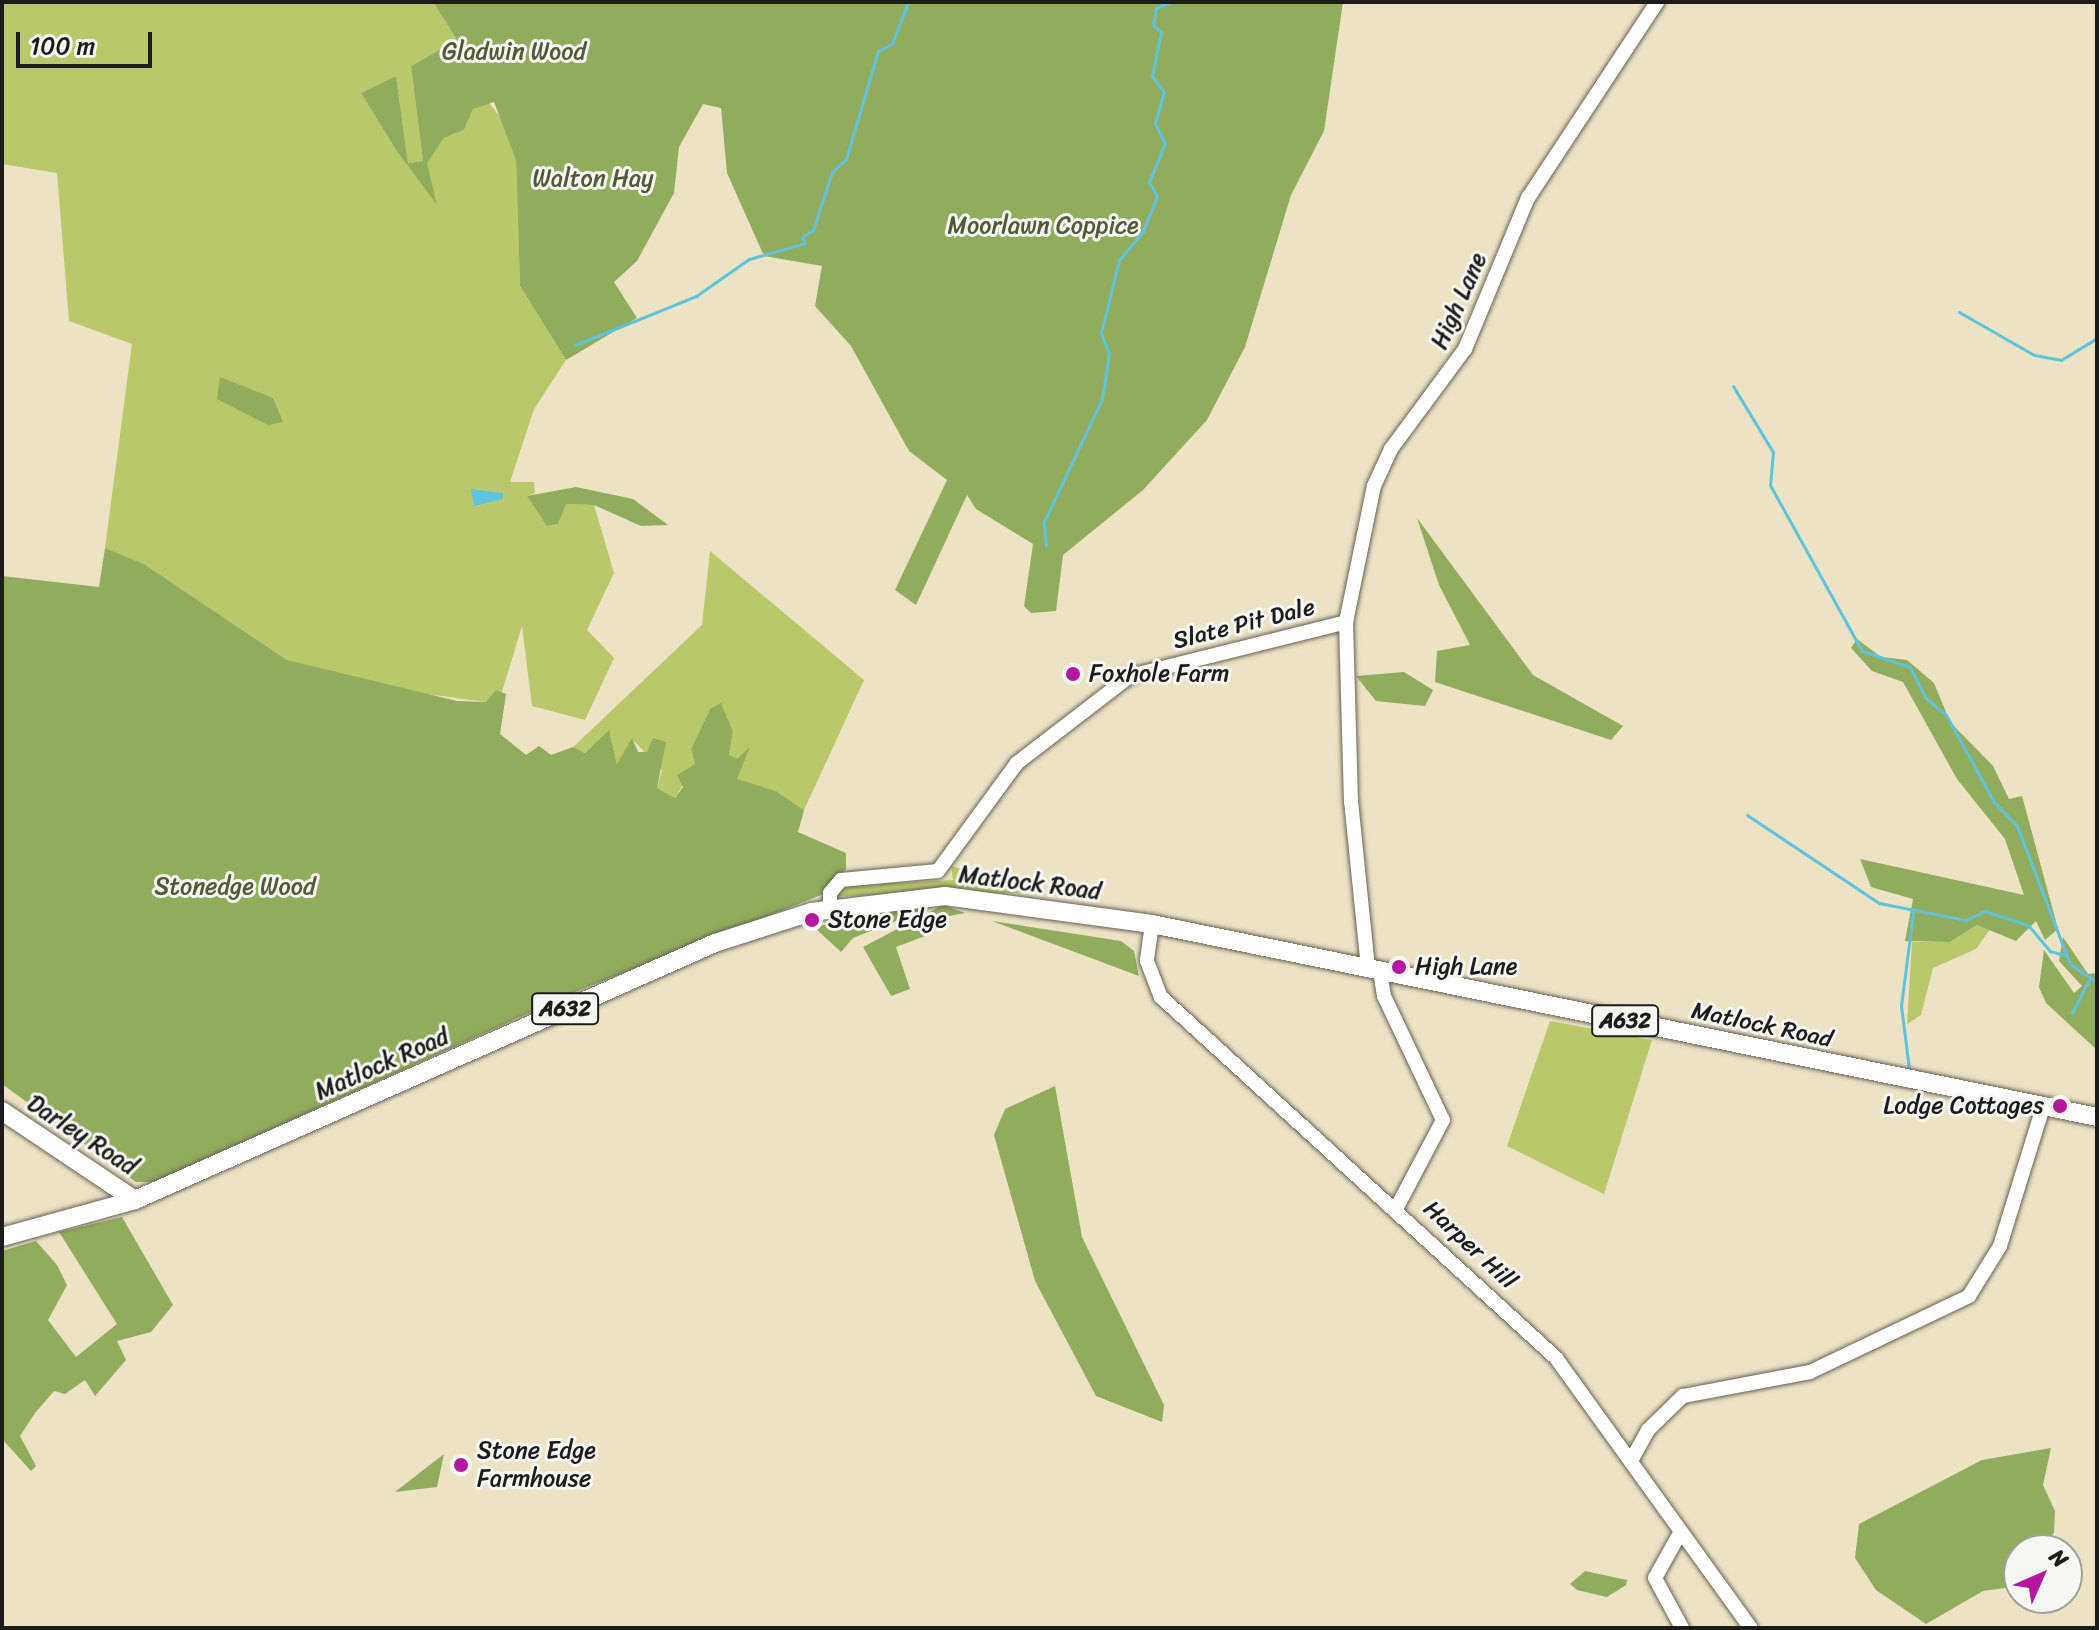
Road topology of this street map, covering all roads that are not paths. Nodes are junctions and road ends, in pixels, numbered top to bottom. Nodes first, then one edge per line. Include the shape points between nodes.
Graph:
1 (1657, 2) edge
2 (1346, 622) junction
3 (830, 908) junction
4 (1152, 924) junction
5 (1374, 969) junction
6 (2043, 1107) junction
7 (2, 1111) edge
8 (2097, 1117) edge
9 (135, 1200) junction
10 (1397, 1207) junction
11 (2, 1237) edge
12 (1632, 1459) junction
13 (1679, 1535) junction
14 (1682, 1628) edge
15 (1751, 1628) edge

1 - 2 street, High Lane via 1528,198 1465,349 1391,449 1360,535
2 - 3 street, Slate Pit Dale via 1130,676 1017,763 938,871 841,880 830,893
2 - 5 street, High Lane via 1352,818
3 - 4 main road, Matlock Road / A632 via 945,896
3 - 9 main road, Matlock Road / A632 via 715,943
4 - 5 main road, Matlock Road / A632
4 - 10 street, Harper Hill via 1147,961 1161,997
5 - 6 main road, Matlock Road / A632
5 - 10 street, High Lane via 1443,1120
6 - 8 main road, Matlock Road / A632
6 - 12 street via 2000,1246 1969,1296 1810,1372 1683,1396 1648,1430
7 - 9 main road, Darley Road
9 - 11 main road, Matlock Road / A632
10 - 12 street, Harper Hill via 1556,1358
12 - 13 street, Harper Hill
13 - 14 street via 1655,1578
13 - 15 street, Harper Hill

